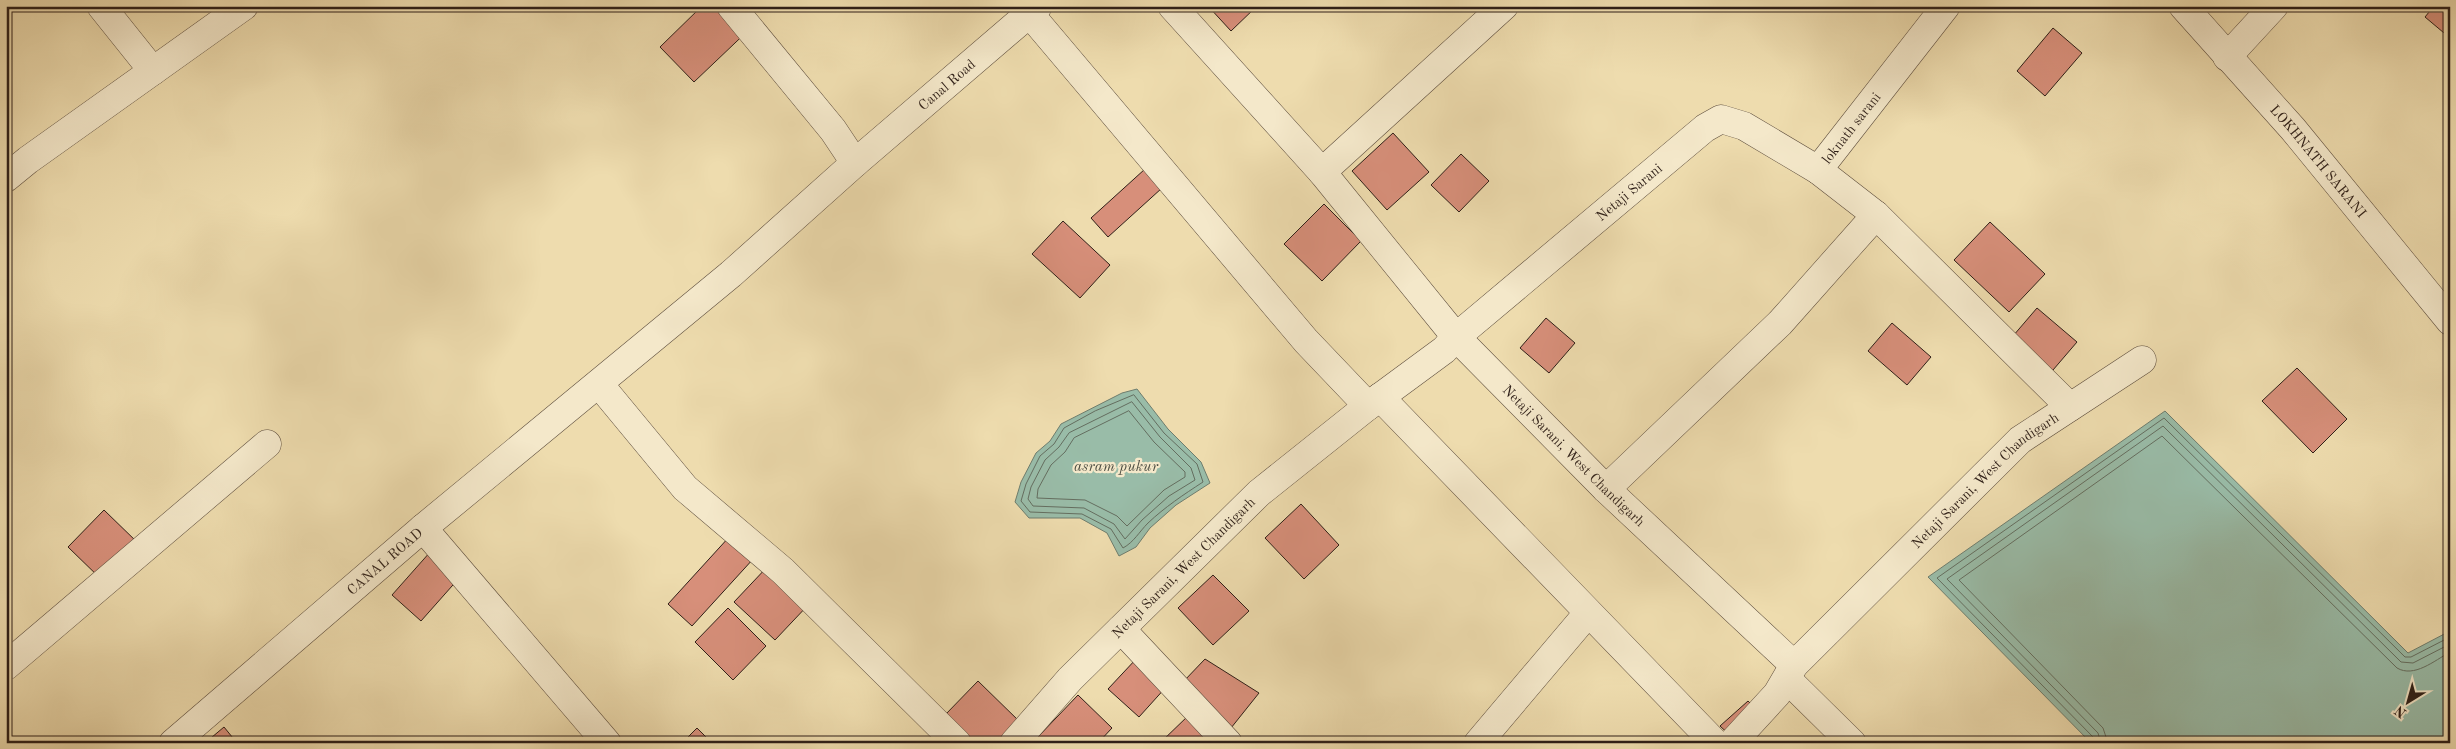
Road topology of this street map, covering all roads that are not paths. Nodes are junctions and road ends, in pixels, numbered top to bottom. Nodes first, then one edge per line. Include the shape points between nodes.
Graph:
1 (101, 6) edge
2 (244, 6) edge
3 (731, 6) edge
4 (1172, 6) edge
5 (1504, 6) edge
6 (1946, 6) edge
7 (2183, 6) edge
8 (2274, 6) edge
9 (1034, 10) edge
10 (2226, 57) junction
11 (153, 71) junction
12 (855, 163) junction
13 (1818, 170) junction
14 (1322, 172) junction
15 (6, 178) edge
16 (1876, 215) junction
17 (2450, 321) edge
18 (1456, 337) junction
19 (2142, 360) dead end
20 (598, 384) junction
21 (1374, 402) junction
22 (2070, 407) junction
23 (267, 444) dead end
24 (1606, 489) junction
25 (423, 528) junction
26 (1588, 613) junction
27 (1121, 629) junction
28 (6, 666) edge
29 (1791, 672) junction
30 (173, 743) edge
31 (607, 743) edge
32 (957, 743) edge
33 (1014, 743) edge
34 (1228, 743) edge
35 (1478, 743) edge
36 (1715, 743) edge
37 (1732, 743) edge
38 (1852, 743) edge

1 - 11 street
2 - 11 street
3 - 12 street via 833,130
4 - 14 street
5 - 14 street
6 - 13 street, loknath sarani
7 - 10 street, LOKHNATH SARANI
8 - 10 street
9 - 12 street, Canal Road
9 - 21 street via 1306,341
10 - 17 street, LOKHNATH SARANI via 2293,129
11 - 15 street
12 - 20 street, Canal Road via 731,274
13 - 16 street, loknath sarani
13 - 18 street, Netaji Sarani via 1744,126 1721,119 1705,128
14 - 18 street
16 - 22 street, loknath sarani
16 - 24 street via 1780,323
18 - 21 street, Netaji Sarani, West Chandigarh via 1444,350
18 - 24 street, Netaji Sarani, West Chandigarh
19 - 22 street, Netaji Sarani, West Chandigarh
20 - 25 street, CANAL ROAD
20 - 32 street via 685,488 783,571
21 - 26 street
21 - 27 street, Netaji Sarani, West Chandigarh via 1259,493
22 - 29 street, Netaji Sarani, West Chandigarh via 2020,440
23 - 28 street
24 - 29 street, Netaji Sarani, West Chandigarh
25 - 30 street, CANAL ROAD
25 - 31 street
26 - 35 street
26 - 36 street
27 - 33 street, Netaji Sarani, West Chandigarh via 1070,679
27 - 34 street
29 - 37 street via 1777,694
29 - 38 street

